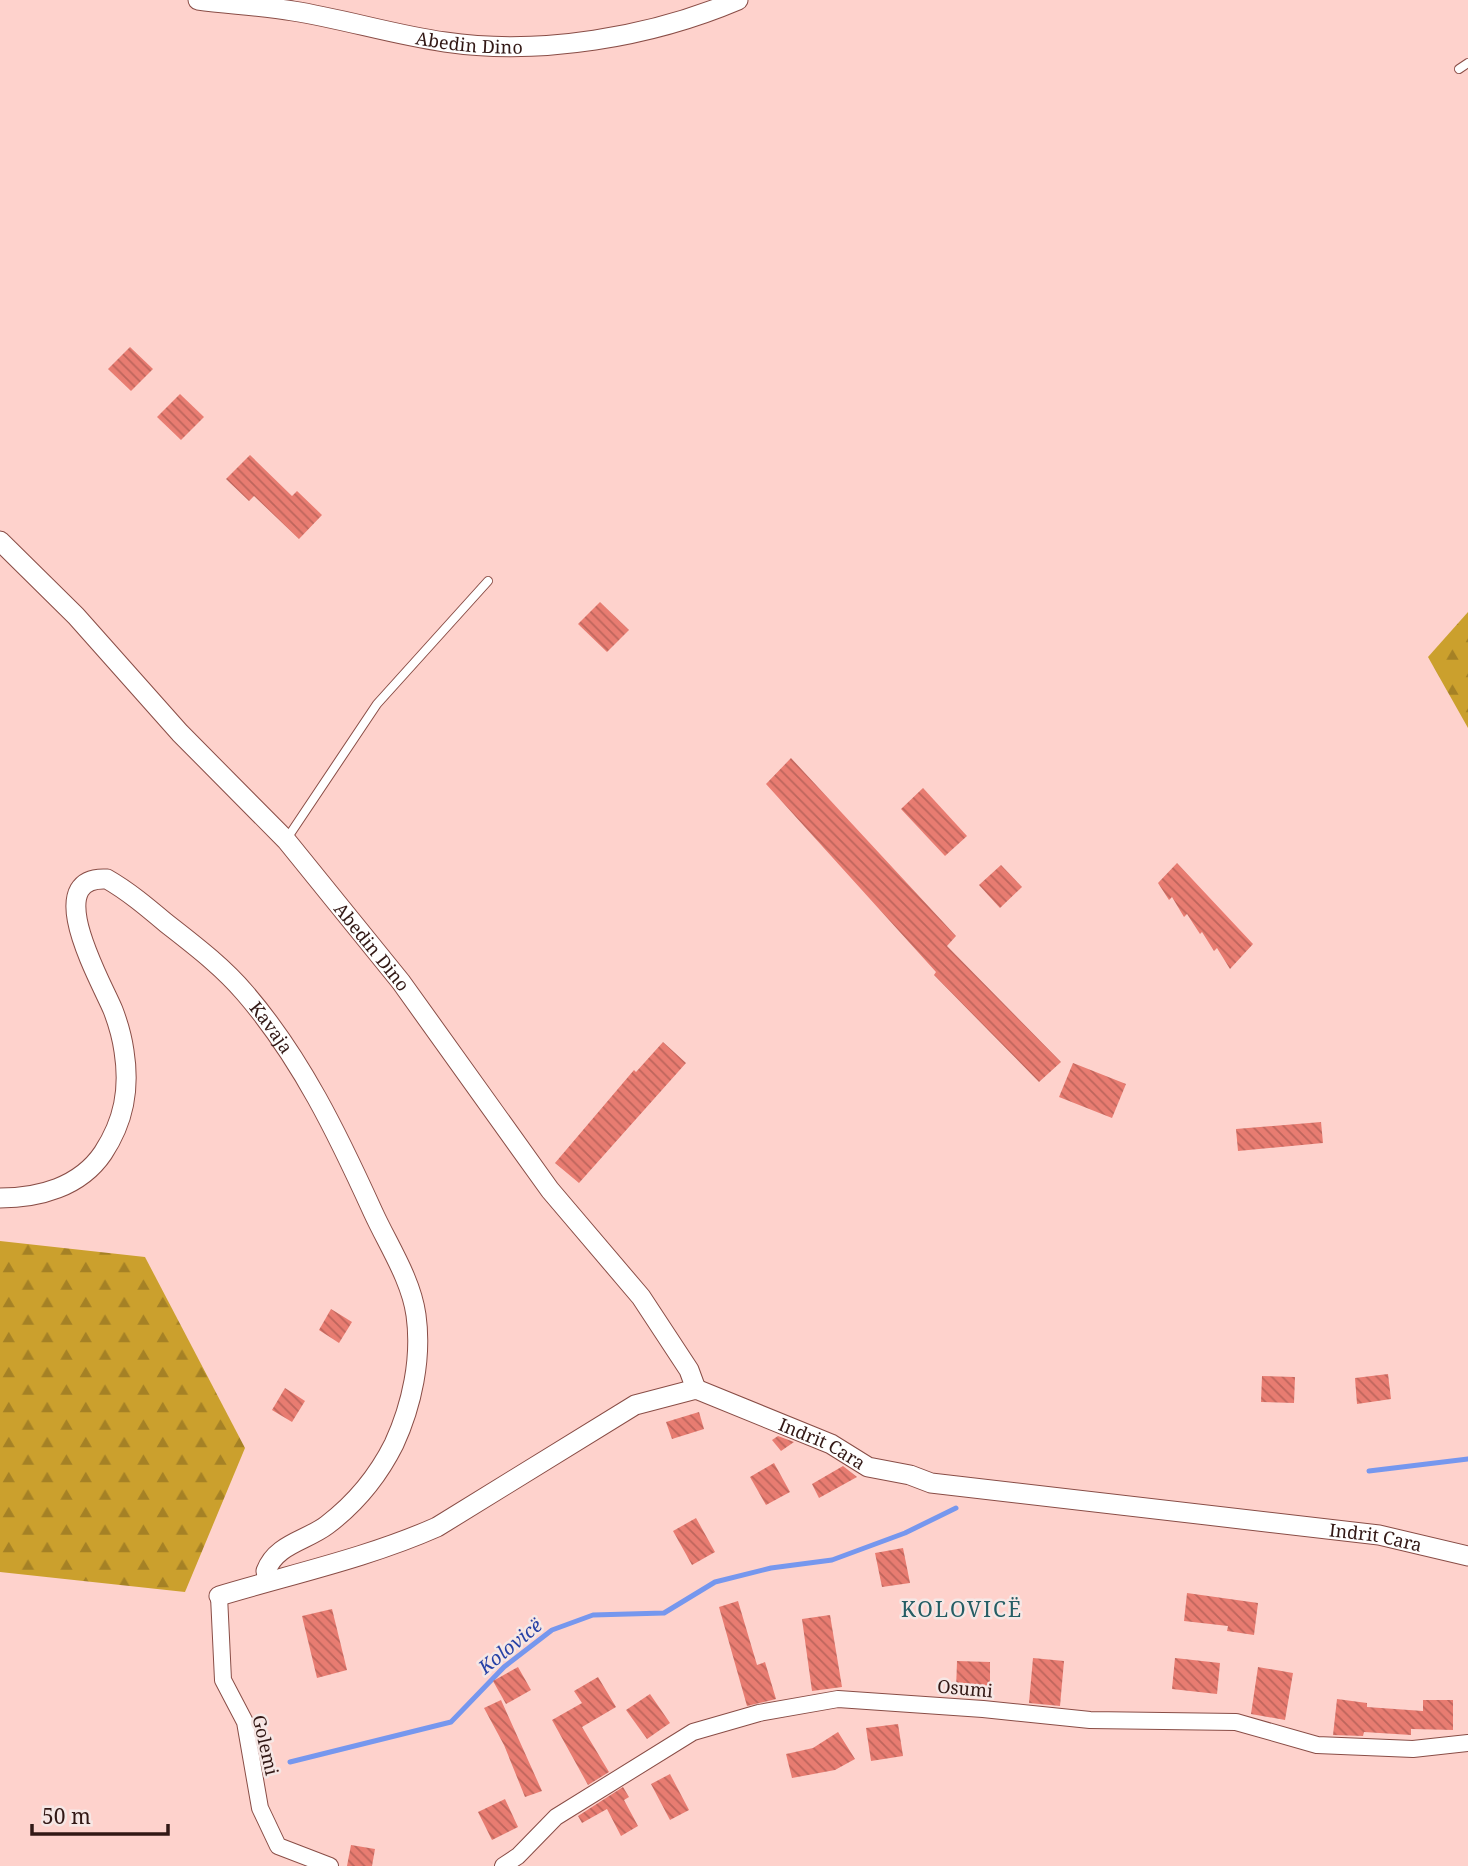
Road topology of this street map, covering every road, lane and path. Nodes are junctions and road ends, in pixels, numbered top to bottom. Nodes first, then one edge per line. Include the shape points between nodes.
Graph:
1 (198, 0) edge
2 (737, 0) edge
3 (1468, 63) edge
4 (1459, 69) dead end
5 (0, 541) edge
6 (488, 581) dead end
7 (286, 840) junction
8 (0, 1198) edge
9 (696, 1389) junction
10 (1468, 1556) edge
11 (268, 1581) junction
12 (219, 1596) joint
13 (1468, 1743) edge
14 (330, 1866) edge
15 (502, 1866) edge

1 - 2 street, Abedin Dino via 294,11 447,42 517,45 630,35 692,20
3 - 4 lane
5 - 7 street, Abedin Dino
6 - 7 lane via 377,704
7 - 9 street, Abedin Dino via 401,982 550,1190 641,1297 689,1370
8 - 11 street, Kavaja via 52,1191 86,1172 108,1145 124,1111 126,1069 119,1029 76,920 78,893 84,883 107,878 218,965 284,1046 337,1134 408,1285 416,1312 417,1360 393,1446 363,1494 324,1527 278,1552 266,1571
9 - 10 street, Indrit Cara via 831,1444 868,1467 930,1483 1379,1535
9 - 11 street via 635,1405 437,1527 384,1549
11 - 12 street
12 - 14 street, Golemi via 223,1680 245,1722 260,1808 278,1846
13 - 15 street, Osumi via 1413,1749 1317,1745 1236,1722 1090,1720 838,1699 759,1713 693,1732 556,1816 518,1856

